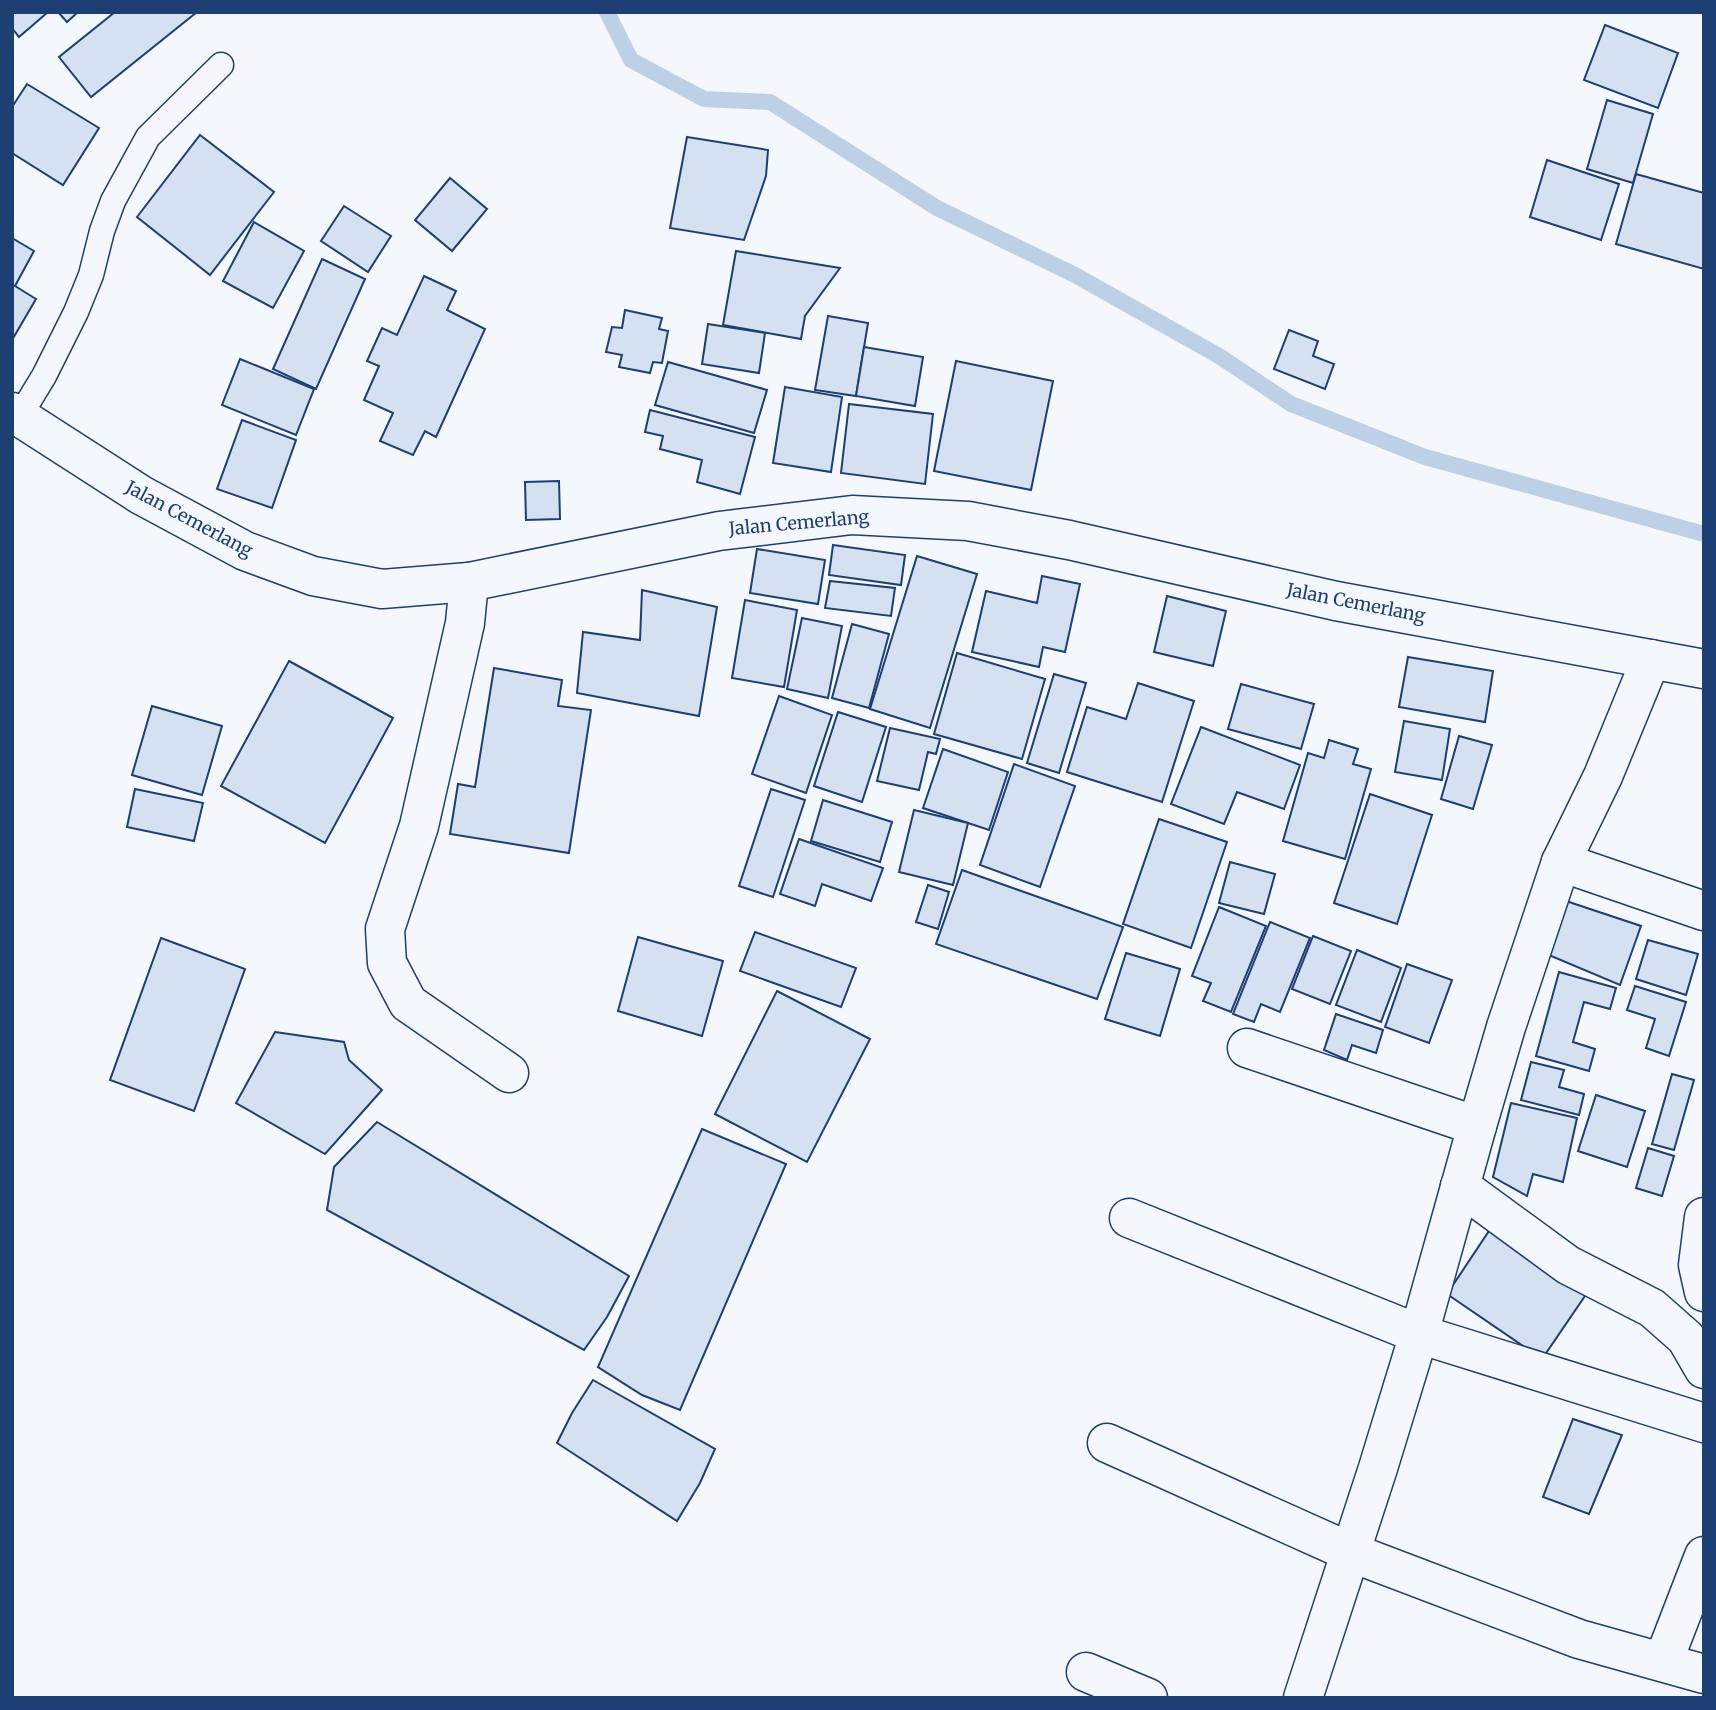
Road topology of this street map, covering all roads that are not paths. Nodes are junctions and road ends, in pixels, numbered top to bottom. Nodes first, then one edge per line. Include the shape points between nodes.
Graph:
1 (221, 65) dead end
2 (16, 414) edge
3 (469, 582) junction
4 (1651, 659) junction
5 (1704, 668) edge
6 (1561, 862) junction
7 (1704, 911) edge
8 (1247, 1048) dead end
9 (509, 1073) dead end
10 (1477, 1126) junction
11 (1460, 1186) junction
12 (1704, 1217) edge
13 (1129, 1218) dead end
14 (1704, 1292) edge
15 (1419, 1334) junction
16 (1704, 1369) edge
17 (1704, 1423) edge
18 (1107, 1443) dead end
19 (1350, 1552) junction
20 (1704, 1556) edge
21 (1663, 1662) junction
22 (1086, 1672) dead end
23 (1704, 1674) edge
24 (1148, 1698) edge
25 (1303, 1698) edge

1 - 2 lane via 148,137 113,201 76,312 44,376
2 - 3 street, Jalan Cemerlang via 141,495 245,551 313,576 382,589
3 - 4 street, Jalan Cemerlang via 719,531 852,515 968,521 1336,601
3 - 9 street via 465,623 419,826 385,929 387,963 408,1003
4 - 5 street, Jalan Cemerlang
4 - 6 street via 1603,776
6 - 7 street
6 - 10 street
8 - 10 street
10 - 11 street
11 - 15 street
11 - 16 street via 1568,1265 1652,1308 1686,1338
12 - 14 street via 1698,1265
13 - 15 street
15 - 17 street
15 - 19 street
18 - 19 street
19 - 21 street via 1578,1639
19 - 25 street
20 - 21 street
21 - 23 street
22 - 24 street

